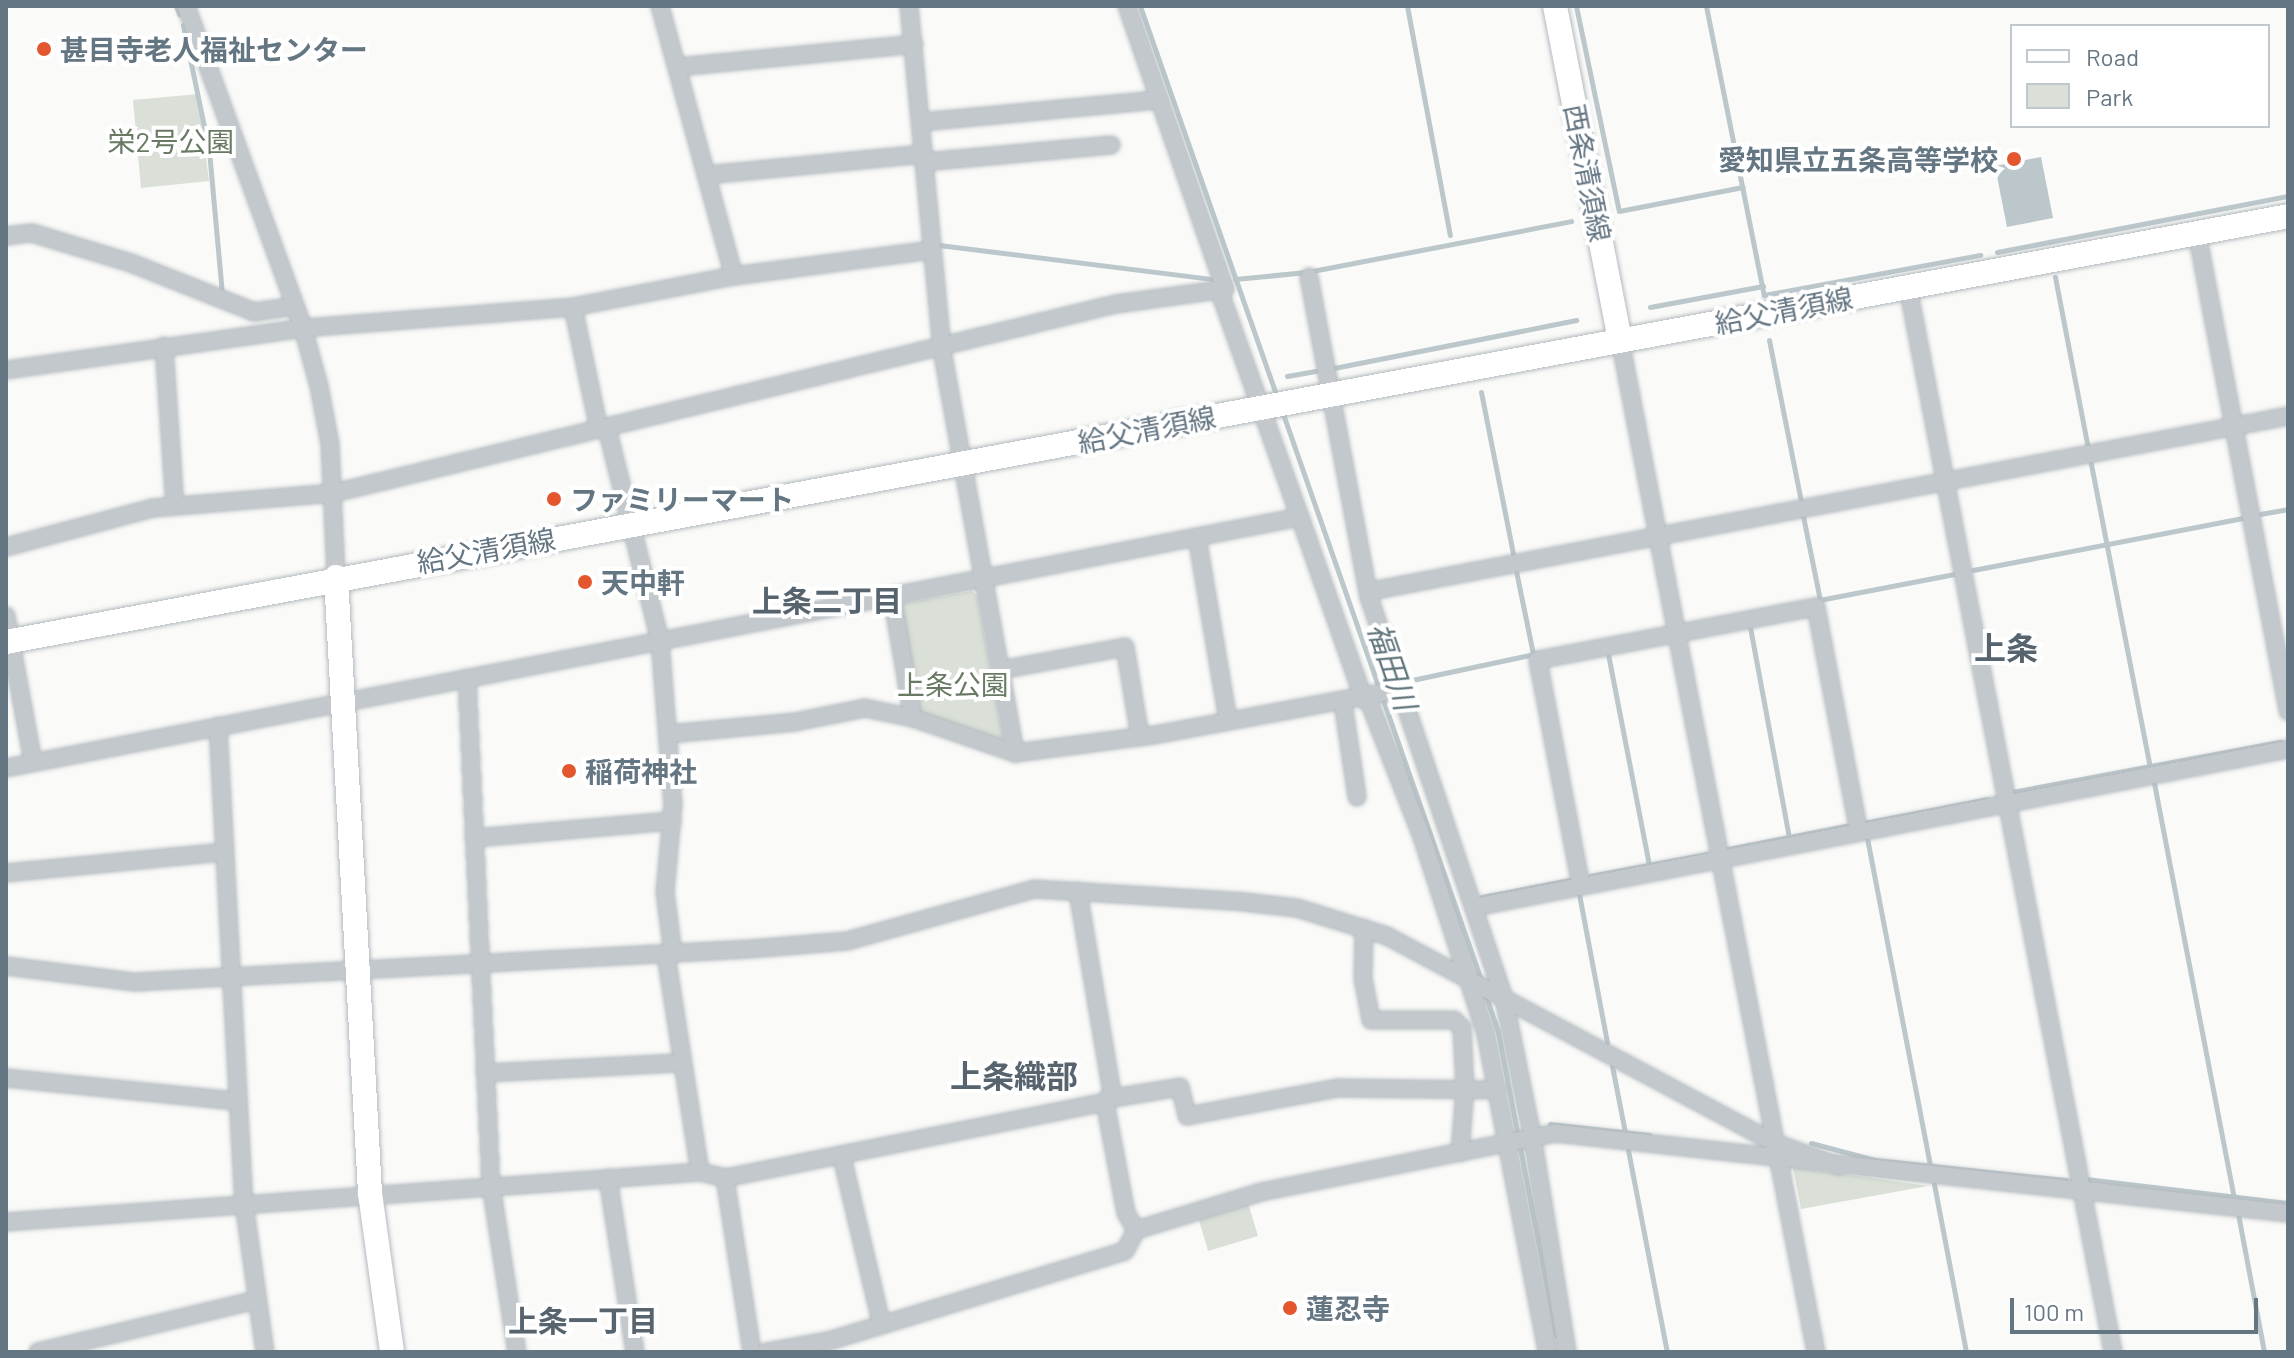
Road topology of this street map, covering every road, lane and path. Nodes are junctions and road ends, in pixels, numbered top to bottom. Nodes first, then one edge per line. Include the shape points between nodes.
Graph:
1 (186, 6) edge
2 (660, 6) edge
3 (909, 6) edge
4 (1127, 6) edge
5 (1555, 6) edge
6 (914, 44) junction
7 (677, 67) junction
8 (1160, 100) junction
9 (921, 122) junction
10 (1111, 145) dead end
11 (924, 158) junction
12 (706, 175) junction
13 (2288, 216) edge
14 (2197, 233) junction
15 (6, 236) edge
16 (932, 250) junction
17 (734, 276) junction
18 (1309, 277) dead end
19 (1908, 287) junction
20 (1219, 290) junction
21 (295, 306) junction
22 (573, 307) junction
23 (303, 328) junction
24 (1620, 340) junction
25 (164, 346) junction
26 (942, 350) junction
27 (6, 370) edge
28 (1332, 394) junction
29 (1264, 406) junction
30 (2288, 416) edge
31 (2234, 426) junction
32 (603, 429) junction
33 (964, 464) junction
34 (1945, 481) junction
35 (334, 493) junction
36 (175, 506) junction
37 (1300, 517) junction
38 (631, 524) junction
39 (1657, 536) junction
40 (1197, 537) junction
41 (6, 547) edge
42 (336, 577) junction
43 (984, 578) junction
44 (1371, 591) junction
45 (892, 596) junction
46 (6, 616) edge
47 (1677, 633) junction
48 (660, 640) junction
49 (8, 641) edge
50 (1000, 670) junction
51 (467, 678) junction
52 (1378, 696) junction
53 (342, 702) junction
54 (1343, 703) junction
55 (2288, 711) edge
56 (913, 718) junction
57 (1228, 720) junction
58 (218, 726) junction
59 (669, 734) junction
60 (1140, 737) junction
61 (2288, 749) edge
62 (1015, 753) junction
63 (33, 761) junction
64 (6, 768) edge
65 (1357, 797) dead end
66 (2007, 803) junction
67 (672, 821) junction
68 (1859, 832) junction
69 (474, 838) junction
70 (225, 852) junction
71 (1720, 859) junction
72 (6, 873) edge
73 (1581, 886) junction
74 (1078, 891) junction
75 (1475, 907) junction
76 (1364, 928) junction
77 (670, 955) junction
78 (480, 964) junction
79 (6, 966) edge
80 (355, 970) junction
81 (232, 977) junction
82 (1468, 980) junction
83 (1499, 997) junction
84 (679, 1063) junction
85 (485, 1073) junction
86 (6, 1078) edge
87 (1465, 1088) junction
88 (1498, 1090) junction
89 (238, 1101) junction
90 (1106, 1101) junction
91 (1518, 1137) junction
92 (1775, 1143) junction
93 (1460, 1153) junction
94 (842, 1157) junction
95 (1779, 1160) junction
96 (1839, 1166) junction
97 (700, 1172) junction
98 (608, 1178) junction
99 (725, 1178) junction
100 (491, 1185) junction
101 (2081, 1190) junction
102 (370, 1193) junction
103 (244, 1203) junction
104 (2288, 1213) edge
105 (6, 1222) edge
106 (1136, 1230) junction
107 (257, 1300) junction
108 (881, 1322) junction
109 (1553, 1349) edge
110 (38, 1352) edge
111 (265, 1352) edge
112 (392, 1352) edge
113 (517, 1352) edge
114 (635, 1352) edge
115 (752, 1352) edge
116 (766, 1352) edge
117 (1816, 1352) edge
118 (2113, 1352) edge

1 - 21 street
2 - 7 street
3 - 6 street
4 - 8 street
5 - 24 main road, 西条清須線
6 - 7 street
6 - 9 street
7 - 12 street
8 - 9 street
8 - 20 street via 1225,289
9 - 11 street
10 - 11 street
11 - 12 street
11 - 16 street
12 - 17 street
13 - 14 main road, 給父清須線
14 - 19 main road, 給父清須線
14 - 31 street
15 - 21 street via 32,233 131,263 254,312
16 - 17 street
16 - 26 street
17 - 22 street
18 - 28 street
19 - 24 main road, 給父清須線
19 - 34 street
20 - 26 street via 1116,304
20 - 29 street
21 - 23 street
22 - 23 street
22 - 32 street
23 - 25 street
23 - 35 street via 325,410
24 - 28 main road, 給父清須線
24 - 39 street
25 - 27 street
25 - 36 street
26 - 32 street
26 - 33 street
28 - 29 main road, 給父清須線
28 - 44 street
29 - 33 main road, 給父清須線
29 - 37 street
30 - 31 street
31 - 34 street
31 - 55 street
32 - 35 street
32 - 38 street
33 - 38 main road, 給父清須線
33 - 43 street
34 - 39 street
34 - 66 street
35 - 36 street
35 - 42 street
36 - 41 street
37 - 40 street
37 - 52 street
38 - 42 main road, 給父清須線
38 - 48 street
39 - 44 street
39 - 47 street
40 - 43 street
40 - 57 street
42 - 49 main road, 給父清須線
42 - 53 main road
43 - 45 street
43 - 50 street
44 - 52 street
45 - 48 street
45 - 56 street
46 - 49 street
47 - 68 street via 1816,607
47 - 71 street
47 - 73 street via 1538,660
48 - 51 street
48 - 59 street
49 - 63 street
50 - 60 street via 1125,647
50 - 62 street
51 - 53 street
51 - 69 street
52 - 54 street
52 - 75 street
52 - 82 street
53 - 58 street
53 - 80 main road
54 - 57 street
54 - 65 street
56 - 59 street via 865,708 795,722
56 - 62 street
57 - 60 street
58 - 63 street
58 - 70 street
59 - 67 street
60 - 62 street
61 - 66 street
63 - 64 street
66 - 68 street
66 - 101 street
67 - 69 street
67 - 77 street via 665,892
68 - 71 street
69 - 78 street
70 - 72 street
70 - 81 street
71 - 73 street
71 - 92 street
73 - 75 street
74 - 76 street via 1297,908
74 - 77 street via 1034,889 995,897 847,941
74 - 90 street via 1112,1093
75 - 83 street
76 - 82 street
76 - 87 street via 1363,978 1371,1020 1454,1020 1462,1028
77 - 78 street
77 - 84 street
78 - 80 street
78 - 85 street
79 - 81 street via 135,982
80 - 81 street
80 - 102 main road
81 - 89 street
82 - 83 street
82 - 88 street
83 - 91 street
83 - 92 street
84 - 85 street
84 - 97 street
85 - 100 street
86 - 89 street
87 - 88 street
87 - 90 street via 1338,1088 1187,1116 1180,1087
87 - 93 street
88 - 91 street
89 - 103 street
90 - 94 street
90 - 106 street via 1126,1213
91 - 93 street
91 - 95 street via 1555,1133
91 - 109 street
91 - 109 street
92 - 95 street
92 - 96 street
93 - 106 street via 1261,1192
94 - 99 street
94 - 108 street
95 - 96 street
95 - 117 street
96 - 101 street
97 - 98 street
97 - 99 street
98 - 100 street
98 - 114 street
99 - 115 street
100 - 102 street
100 - 113 street
101 - 104 street
101 - 118 street
102 - 103 street
102 - 112 main road
103 - 105 street
103 - 107 street
106 - 108 street via 1125,1251
107 - 110 street
107 - 111 street
108 - 116 street via 832,1340

